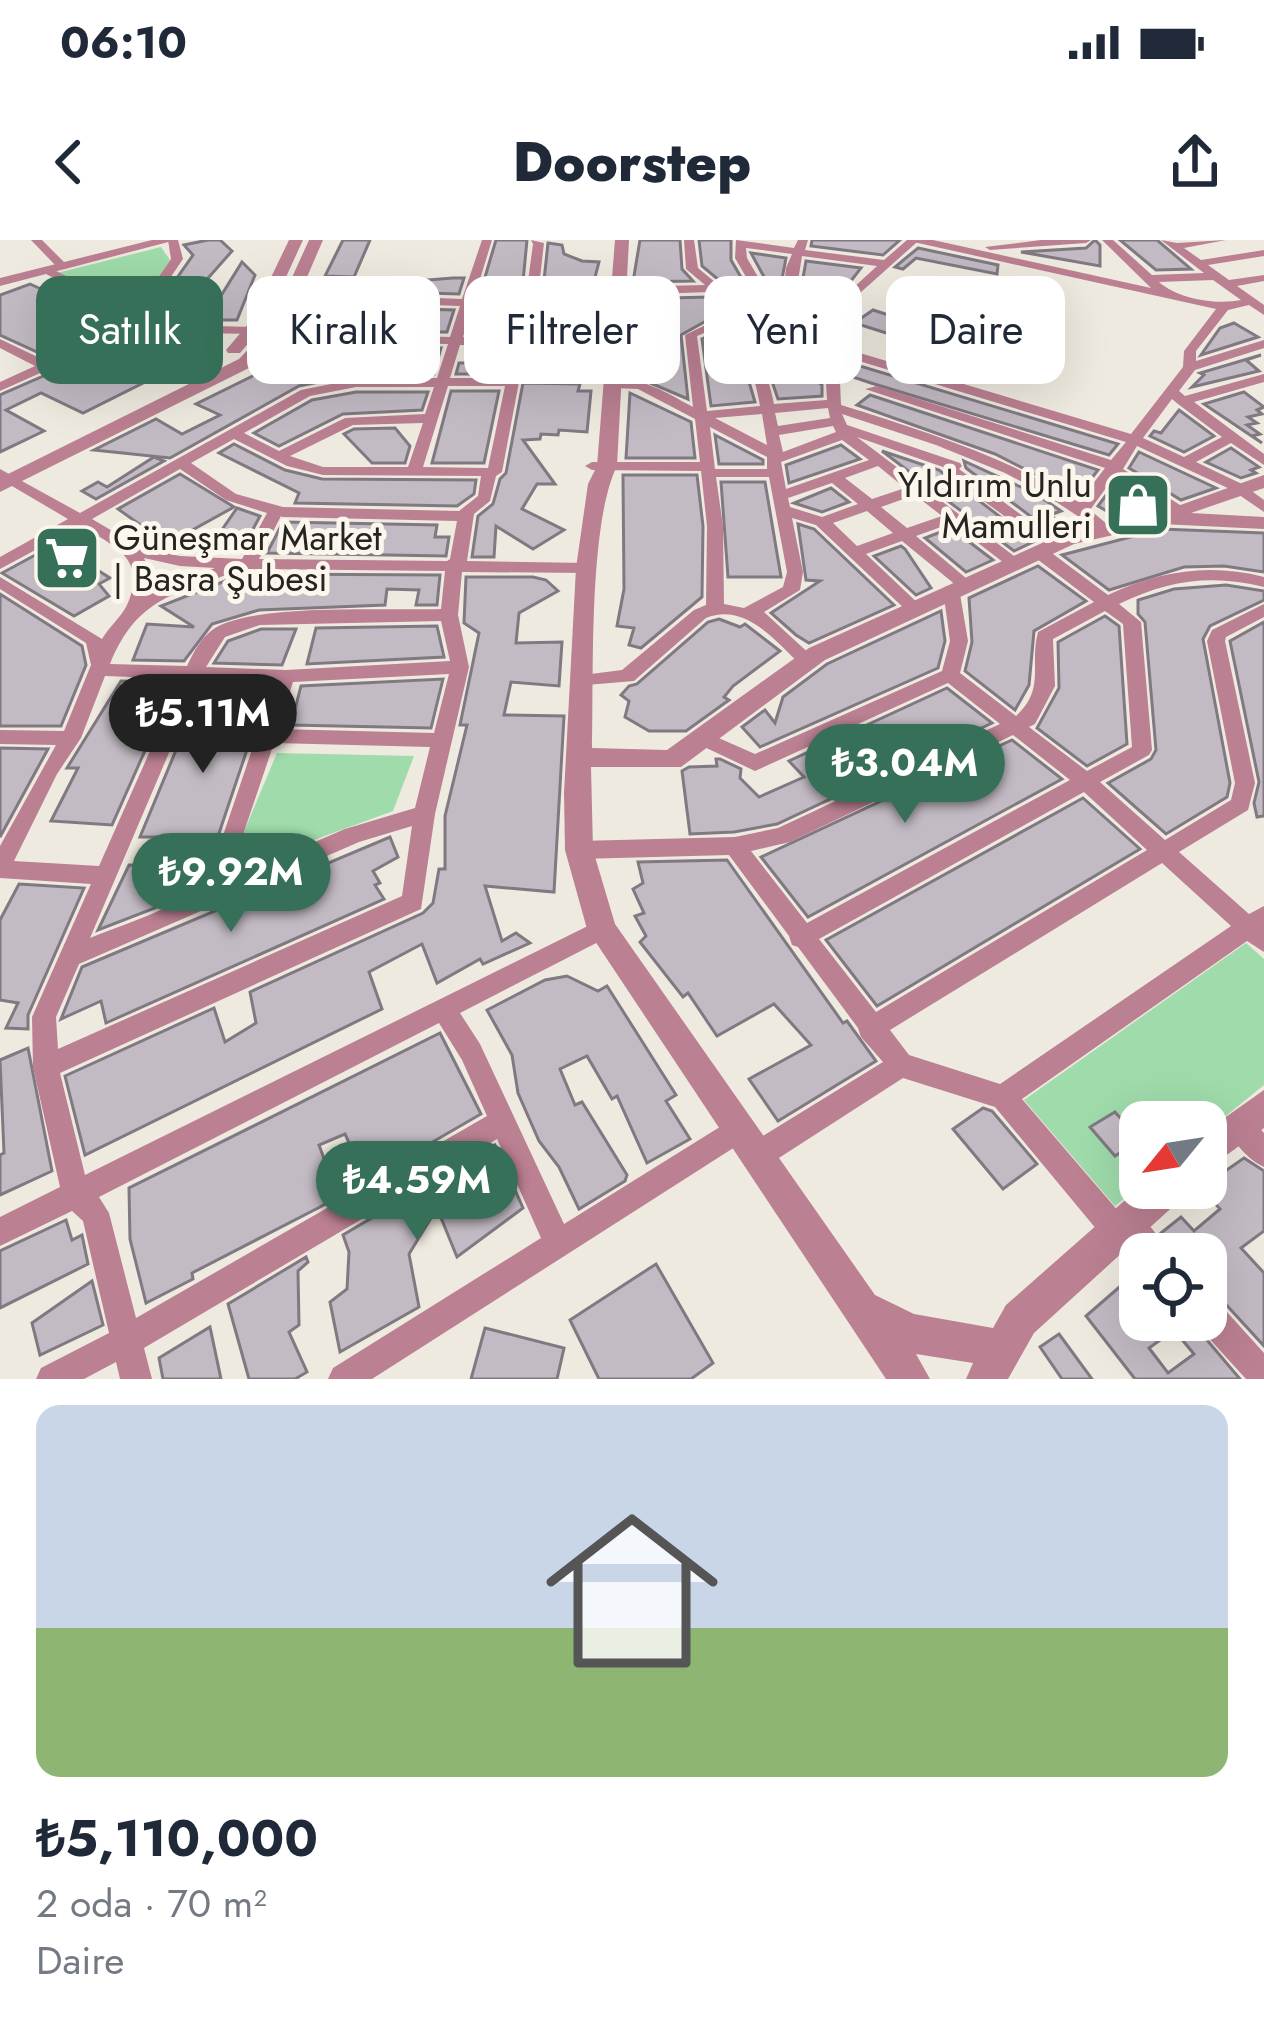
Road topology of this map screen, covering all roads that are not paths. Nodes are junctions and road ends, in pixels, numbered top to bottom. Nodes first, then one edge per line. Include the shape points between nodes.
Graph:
1 (37, 240) edge
2 (171, 240) edge
3 (296, 240) edge
4 (316, 240) edge
5 (487, 240) edge
6 (536, 240) edge
7 (609, 240) edge
8 (622, 240) edge
9 (689, 240) edge
10 (866, 240) edge
11 (915, 240) edge
12 (1086, 240) edge
13 (1107, 240) edge
14 (1221, 240) edge
15 (1248, 240) edge
16 (1046, 241) edge
17 (741, 242) edge
18 (1170, 243) edge
19 (800, 245) edge
20 (988, 246) edge
21 (1264, 250) edge
22 (860, 260) junction
23 (1201, 262) junction
24 (885, 264) junction
25 (54, 268) junction
26 (66, 276) edge
27 (165, 276) edge
28 (282, 276) edge
29 (304, 276) edge
30 (476, 276) edge
31 (535, 276) edge
32 (612, 276) edge
33 (616, 276) edge
34 (751, 276) edge
35 (794, 276) edge
36 (704, 278) edge
37 (1264, 278) edge
38 (1150, 279) junction
39 (1222, 280) junction
40 (0, 282) edge
41 (862, 289) edge
42 (1165, 293) junction
43 (1248, 302) junction
44 (1224, 307) junction
45 (1264, 311) edge
46 (464, 314) edge
47 (704, 326) edge
48 (440, 340) edge
49 (454, 340) junction
50 (464, 340) edge
51 (0, 343) edge
52 (1264, 344) edge
53 (247, 352) edge
54 (36, 361) edge
55 (1190, 367) junction
56 (36, 372) edge
57 (886, 376) edge
58 (1264, 378) edge
59 (442, 382) junction
60 (600, 384) edge
61 (612, 384) joint
62 (764, 384) edge
63 (833, 384) edge
64 (840, 384) edge
65 (949, 384) edge
66 (0, 387) edge
67 (867, 392) junction
68 (1176, 396) junction
69 (769, 410) junction
70 (703, 415) junction
71 (838, 417) junction
72 (430, 418) junction
73 (775, 431) junction
74 (234, 434) junction
75 (1234, 436) junction
76 (1135, 440) junction
77 (279, 456) junction
78 (980, 456) junction
79 (879, 460) junction
80 (1264, 461) edge
81 (1185, 462) junction
82 (182, 464) junction
83 (775, 464) junction
84 (952, 467) junction
85 (1116, 469) junction
86 (708, 470) junction
87 (414, 472) junction
88 (488, 472) junction
89 (599, 472) junction
90 (3, 476) edge
91 (835, 477) junction
92 (1264, 481) edge
93 (1237, 487) junction
94 (911, 488) junction
95 (782, 503) junction
96 (869, 506) junction
97 (1264, 507) edge
98 (1082, 509) junction
99 (276, 511) junction
100 (1170, 514) junction
101 (465, 516) junction
102 (953, 517) junction
103 (822, 522) junction
104 (80, 523) junction
105 (1264, 523) edge
106 (1106, 529) junction
107 (904, 534) junction
108 (1046, 548) junction
109 (134, 550) junction
110 (853, 553) junction
111 (1014, 562) junction
112 (456, 563) junction
113 (0, 564) edge
114 (244, 564) junction
115 (587, 568) junction
116 (0, 582) edge
117 (1264, 582) edge
118 (958, 587) junction
119 (1107, 602) junction
120 (715, 608) junction
121 (914, 608) junction
122 (134, 609) junction
123 (1264, 610) edge
124 (747, 613) junction
125 (449, 615) junction
126 (808, 662) junction
127 (460, 667) junction
128 (102, 670) junction
129 (195, 674) junction
130 (950, 675) junction
131 (286, 676) junction
132 (582, 681) junction
133 (1012, 728) junction
134 (266, 736) junction
135 (0, 737) edge
136 (71, 738) junction
137 (705, 739) junction
138 (443, 740) junction
139 (579, 757) junction
140 (1084, 780) junction
141 (424, 814) junction
142 (735, 846) junction
143 (1165, 849) junction
144 (579, 850) junction
145 (1, 862) edge
146 (105, 877) junction
147 (178, 911) junction
148 (1258, 928) edge
149 (602, 929) junction
150 (800, 938) junction
151 (68, 958) junction
152 (443, 1008) junction
153 (870, 1029) junction
154 (901, 1065) junction
155 (46, 1067) junction
156 (1003, 1097) junction
157 (1251, 1116) edge
158 (503, 1121) junction
159 (740, 1129) junction
160 (1227, 1136) edge
161 (1264, 1153) edge
162 (758, 1155) junction
163 (76, 1195) junction
164 (1143, 1209) edge
165 (1122, 1228) junction
166 (0, 1232) edge
167 (1128, 1233) edge
168 (556, 1242) junction
169 (862, 1307) junction
170 (1227, 1335) edge
171 (124, 1342) junction
172 (995, 1364) edge
173 (1264, 1376) edge
174 (52, 1379) edge
175 (136, 1379) edge
176 (344, 1379) edge
177 (910, 1379) edge

1 - 25 street
2 - 25 street
2 - 27 street via 177,259
3 - 28 street
4 - 29 street
5 - 30 street
6 - 31 street
7 - 32 street
8 - 33 street
9 - 36 street via 692,269
10 - 22 street
11 - 20 street
11 - 24 street
12 - 16 street
13 - 38 street
14 - 18 street
15 - 21 street
16 - 20 street
17 - 19 street
17 - 34 street
18 - 23 street
19 - 22 street
19 - 35 street
20 - 42 street
21 - 23 street
22 - 24 street
23 - 39 street
24 - 41 street
25 - 26 street
25 - 40 street
37 - 39 street
38 - 39 street
38 - 42 street
39 - 43 street
42 - 44 street
43 - 44 street
43 - 45 street
44 - 55 street via 1190,351
46 - 49 street
47 - 70 street via 691,335
48 - 49 street
49 - 50 street
49 - 59 street
51 - 54 street
52 - 55 street
53 - 90 street via 230,372
55 - 68 street
56 - 66 street
57 - 67 street
58 - 68 street via 1246,390
59 - 72 street
59 - 74 street via 332,386
59 - 88 street via 512,382 495,472
60 - 89 street
61 - 70 street via 641,385
61 - 89 street
62 - 69 street
63 - 71 street
64 - 67 street
65 - 76 street
67 - 71 street
67 - 85 street
68 - 75 street
68 - 76 street
69 - 70 street
69 - 71 street
69 - 73 street
70 - 83 street
70 - 86 street
71 - 73 street
71 - 78 street
71 - 79 street
71 - 83 street
71 - 84 street
72 - 77 street via 350,421
72 - 87 street
73 - 83 street
74 - 77 street
74 - 82 street
75 - 80 street
75 - 81 street
76 - 81 street
76 - 85 street
77 - 87 street via 323,471
78 - 84 street
78 - 98 street
79 - 91 street
79 - 94 street
81 - 93 street
82 - 99 street via 231,497
82 - 104 street
83 - 86 street
83 - 95 street
84 - 94 street
84 - 108 street
85 - 98 street
85 - 100 street
86 - 89 street
86 - 120 street
87 - 88 street
88 - 101 street via 485,498
89 - 115 street
90 - 104 street
91 - 95 street
91 - 96 street
92 - 93 street
93 - 97 street
93 - 100 street
94 - 96 street
94 - 102 street
95 - 103 street
95 - 124 street via 795,572 790,590
96 - 103 street
96 - 107 street
98 - 106 street
99 - 101 street
99 - 114 street
100 - 105 street
100 - 106 street
101 - 112 street
102 - 107 street
102 - 111 street
103 - 110 street
104 - 109 street
104 - 113 street
106 - 108 street
107 - 110 street
107 - 118 street
108 - 111 street
108 - 119 street
109 - 114 street
109 - 122 street via 142,574
110 - 121 street
111 - 118 street
112 - 114 street
112 - 115 street
112 - 125 street
114 - 122 street
115 - 132 street
116 - 128 street via 94,640
117 - 119 street via 1183,571
118 - 121 street
118 - 130 street
119 - 133 street via 1044,636 1044,692
119 - 140 street via 1132,622 1142,750
120 - 124 street
120 - 132 street via 627,676
121 - 126 street
122 - 128 street via 113,635
123 - 143 street via 1216,641 1245,783 1241,804
124 - 126 street
125 - 127 street
125 - 129 street via 236,624 210,642
126 - 137 street
127 - 131 street
127 - 138 street
128 - 129 street
128 - 136 street
129 - 131 street
129 - 146 street
130 - 133 street
130 - 137 street via 755,763
131 - 134 street
132 - 139 street
133 - 140 street
133 - 142 street via 782,836
134 - 138 street
134 - 147 street via 213,887
135 - 136 street
136 - 145 street
137 - 139 street via 671,760
138 - 141 street
139 - 144 street
140 - 143 street
140 - 150 street
141 - 147 street via 353,835
141 - 155 street via 413,902
142 - 144 street
142 - 150 street
143 - 148 street
143 - 153 street
144 - 149 street
145 - 146 street
146 - 151 street
147 - 151 street
148 - 156 street
149 - 152 street
149 - 159 street
150 - 153 street
151 - 155 street via 44,1018
152 - 158 street
152 - 163 street
153 - 154 street
154 - 156 street
154 - 162 street
155 - 163 street
156 - 165 street
157 - 160 street
157 - 161 street
158 - 168 street
158 - 171 street
159 - 162 street
159 - 168 street
162 - 169 street
163 - 166 street
163 - 171 street via 95,1213
164 - 165 street
165 - 167 street
165 - 172 street via 1020,1319
168 - 176 street
169 - 172 street
169 - 177 street
170 - 173 street
171 - 174 street
171 - 175 street

